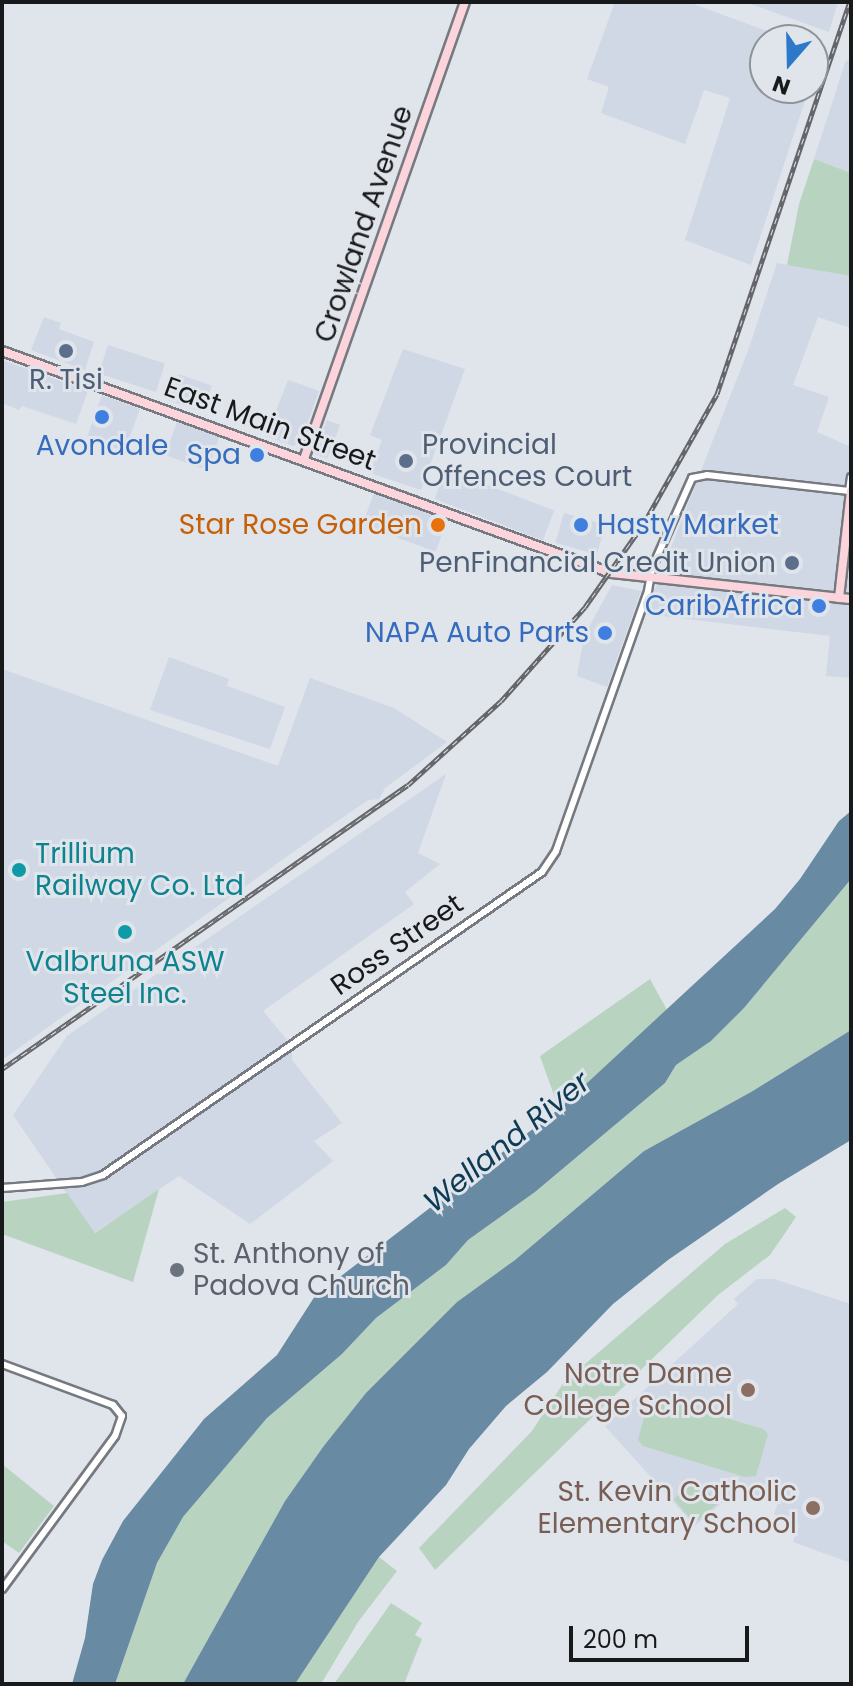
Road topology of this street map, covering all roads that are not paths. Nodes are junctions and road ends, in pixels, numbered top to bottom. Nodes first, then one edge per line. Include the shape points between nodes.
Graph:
1 (465, 2) edge
2 (2, 351) edge
3 (304, 459) junction
4 (851, 477) edge
5 (850, 491) edge
6 (840, 572) junction
7 (650, 578) junction
8 (788, 593) junction
9 (839, 598) junction
10 (851, 599) edge
11 (2, 1188) edge
12 (2, 1364) edge
13 (2, 1589) edge

1 - 3 main road, Crowland Avenue
2 - 3 main road, East Main Street
3 - 7 main road, East Main Street via 595,567
4 - 5 street
5 - 6 main road
5 - 7 street, Ross Street via 696,476 685,489
6 - 8 main road via 827,592
6 - 9 main road
7 - 8 main road, East Main Street
7 - 11 street, Ross Street via 548,866 112,1170 82,1182
8 - 9 main road, East Main Street
9 - 10 main road, East Main Street
12 - 13 street via 113,1405 122,1416 115,1436

